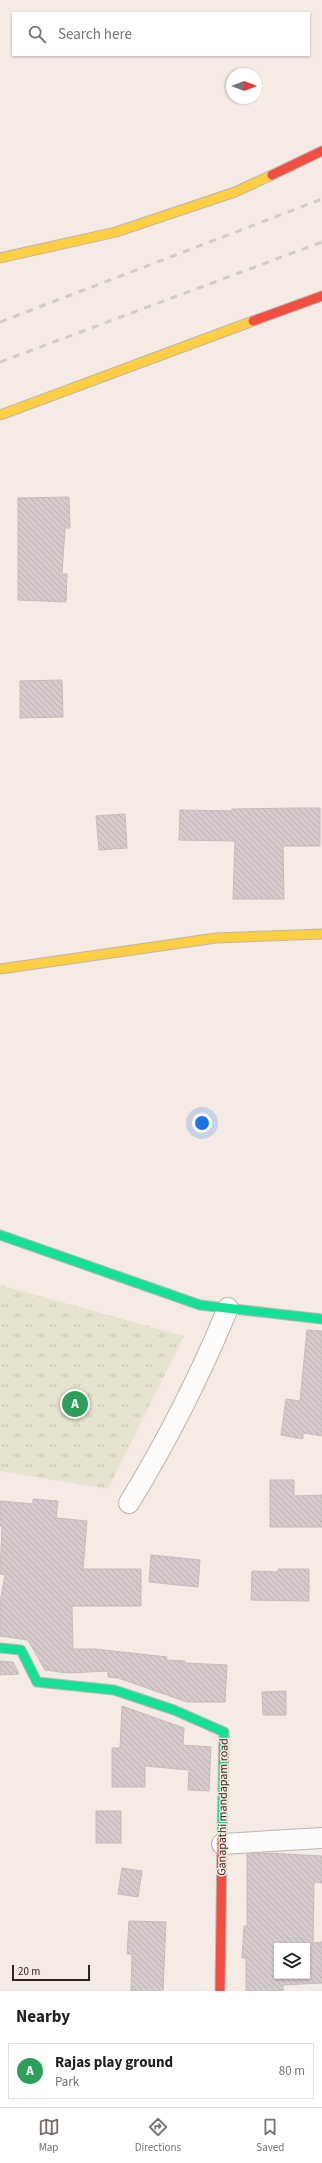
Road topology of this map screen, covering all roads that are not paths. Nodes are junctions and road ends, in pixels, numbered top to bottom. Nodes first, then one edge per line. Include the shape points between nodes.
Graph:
1 (322, 151) edge
2 (0, 258) edge
3 (322, 296) edge
4 (0, 414) edge
5 (322, 934) edge
6 (0, 969) edge
7 (0, 1234) edge
8 (228, 1308) junction
9 (322, 1319) edge
10 (129, 1503) dead end
11 (0, 1648) edge
12 (322, 1838) edge
13 (222, 1844) junction
14 (220, 1991) edge

1 - 2 street via 235,192 116,232
3 - 4 street
5 - 6 street via 217,938 145,947 57,963
7 - 8 street via 200,1305
8 - 9 street
8 - 10 street via 203,1367 171,1431
11 - 13 street, Ganapathi mandapam road via 21,1650 37,1682 114,1690 174,1710 224,1732
12 - 13 street
13 - 14 street, Ganapathi mandapam road

